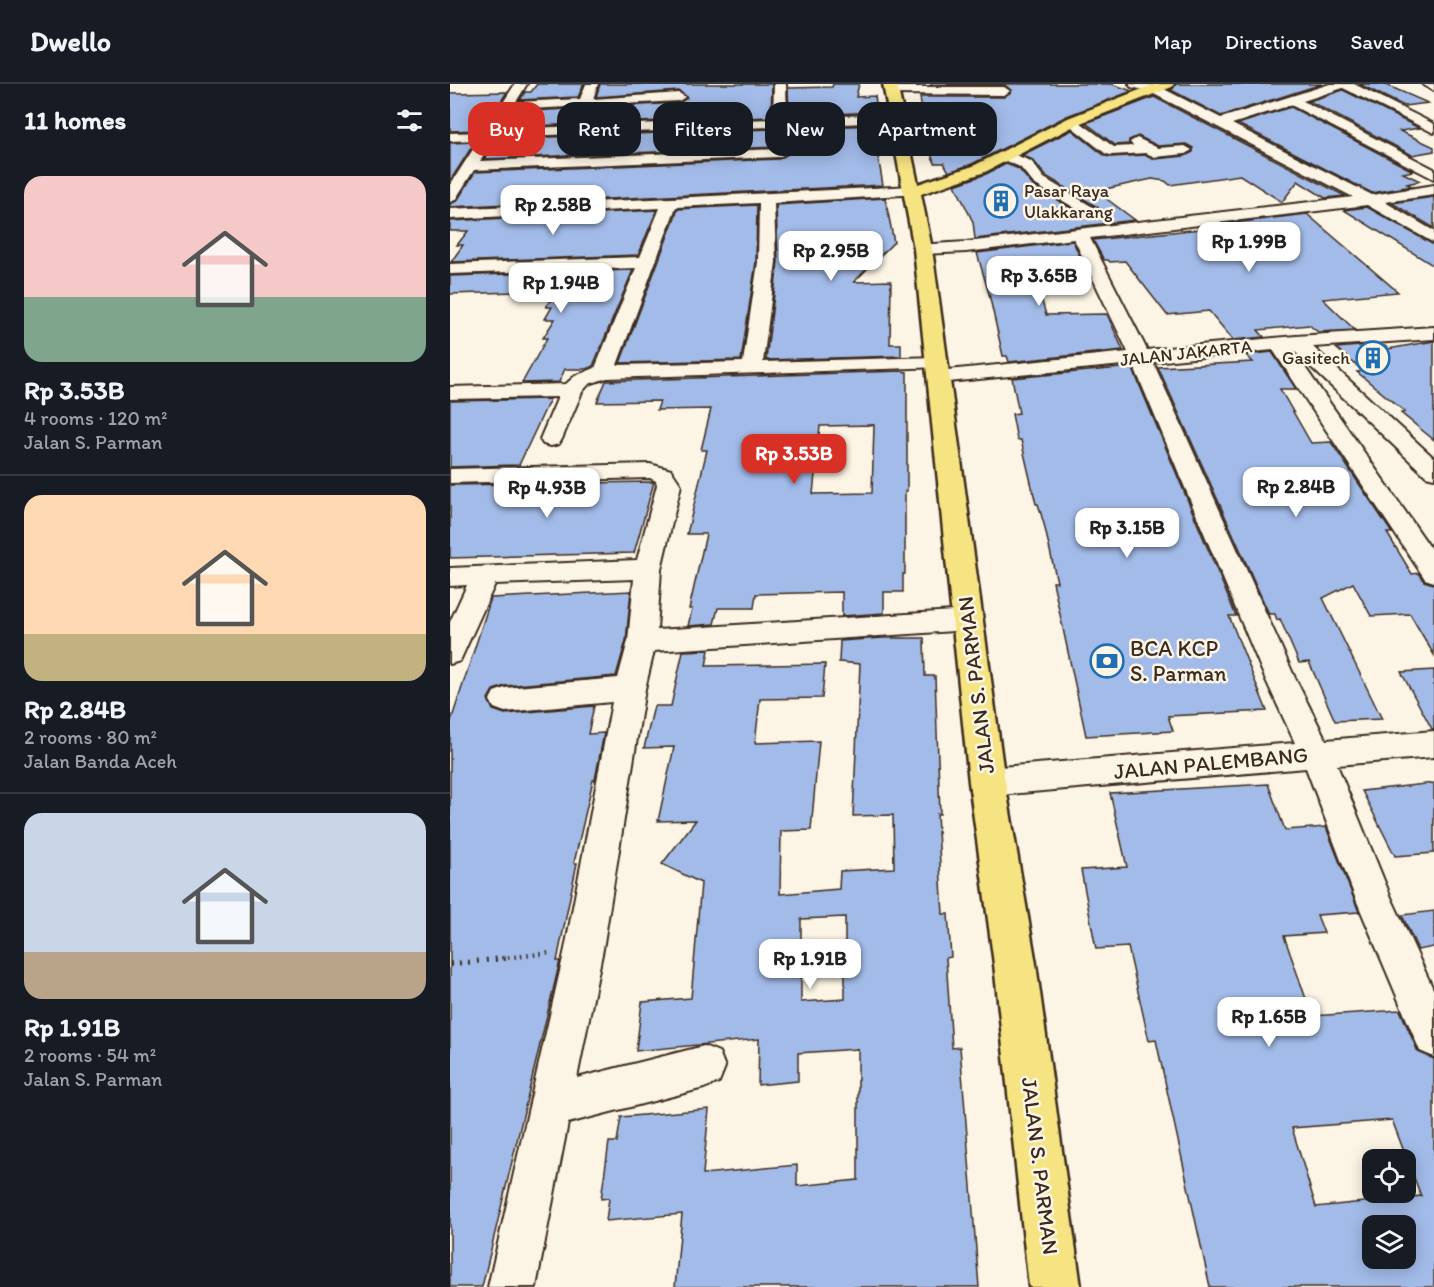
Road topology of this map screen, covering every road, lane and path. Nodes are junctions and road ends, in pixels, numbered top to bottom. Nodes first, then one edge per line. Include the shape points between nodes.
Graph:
1 (521, 84) edge
2 (592, 84) edge
3 (780, 84) edge
4 (1135, 84) edge
5 (1344, 84) edge
6 (1428, 84) edge
7 (1160, 86) edge
8 (1434, 87) edge
9 (891, 88) edge
10 (1004, 91) dead end
11 (679, 97) dead end
12 (534, 98) dead end
13 (1292, 100) junction
14 (511, 102) edge
15 (518, 102) edge
16 (585, 102) edge
17 (601, 102) edge
18 (780, 102) edge
19 (1073, 121) junction
20 (765, 122) edge
21 (1220, 123) junction
22 (1434, 129) edge
23 (1411, 131) dead end
24 (545, 132) edge
25 (1388, 134) dead end
26 (468, 136) edge
27 (450, 137) edge
28 (1365, 137) junction
29 (1185, 150) dead end
30 (1004, 155) junction
31 (477, 156) edge
32 (780, 156) edge
33 (905, 156) edge
34 (471, 166) junction
35 (1427, 166) edge
36 (979, 169) junction
37 (1434, 175) edge
38 (910, 180) junction
39 (1434, 190) edge
40 (776, 194) junction
41 (450, 197) edge
42 (1370, 200) junction
43 (670, 203) junction
44 (1093, 212) dead end
45 (450, 214) edge
46 (1080, 234) junction
47 (986, 238) dead end
48 (1434, 238) edge
49 (966, 247) junction
50 (923, 249) junction
51 (646, 262) junction
52 (450, 269) edge
53 (1434, 333) edge
54 (1287, 343) junction
55 (1142, 358) junction
56 (752, 367) junction
57 (937, 370) junction
58 (604, 372) junction
59 (572, 390) junction
60 (457, 398) edge
61 (551, 439) dead end
62 (1434, 471) edge
63 (450, 476) edge
64 (648, 569) junction
65 (1434, 573) edge
66 (485, 576) junction
67 (450, 577) edge
68 (969, 620) junction
69 (642, 641) junction
70 (450, 653) edge
71 (630, 689) junction
72 (506, 700) dead end
73 (1434, 744) edge
74 (1317, 755) junction
75 (987, 782) junction
76 (584, 949) junction
77 (450, 964) edge
78 (1434, 1037) edge
79 (704, 1067) dead end
80 (552, 1106) junction
81 (512, 1287) edge
82 (1055, 1287) edge

1 - 14 street
2 - 16 street
3 - 18 street
4 - 7 street
5 - 13 street
5 - 22 street
6 - 8 street
7 - 19 main road
7 - 21 street
9 - 10 street
11 - 17 street
12 - 15 street
13 - 21 street
13 - 28 street
19 - 29 street via 1109,150 1119,152 1143,145 1158,153
19 - 30 main road
20 - 24 street
21 - 42 street
22 - 23 street
25 - 28 street
26 - 27 street
28 - 35 street
30 - 36 main road
30 - 44 street via 1026,164 1039,181
31 - 34 street
32 - 34 street
33 - 38 main road, JALAN S. PARMAN
34 - 41 street
35 - 37 street
36 - 38 main road
36 - 38 main road
38 - 40 street
38 - 50 main road, JALAN S. PARMAN
39 - 42 street
40 - 43 street
40 - 56 street
42 - 46 street
42 - 48 street
43 - 45 street
43 - 51 street
46 - 49 street
46 - 55 street
47 - 49 street via 969,241
49 - 50 street
50 - 57 main road, JALAN S. PARMAN
51 - 52 street
51 - 58 street
53 - 54 street, JALAN JAKARTA
54 - 55 street, JALAN JAKARTA
54 - 62 street
54 - 65 street
55 - 57 street, JALAN JAKARTA
55 - 74 street
56 - 57 street, JALAN JAKARTA
56 - 58 street, JALAN JAKARTA
57 - 68 main road, JALAN S. PARMAN
58 - 59 street via 582,380
59 - 60 street
59 - 61 street
63 - 64 street via 658,472 669,485
64 - 66 street
64 - 69 street
66 - 67 street
66 - 70 street
68 - 69 street
68 - 75 main road, JALAN S. PARMAN
69 - 71 street
71 - 72 street
71 - 76 street
73 - 74 street, JALAN PALEMBANG
74 - 75 street, JALAN PALEMBANG
74 - 78 street via 1372,897
75 - 82 main road, JALAN S. PARMAN via 1015,964
76 - 77 path
76 - 80 street
79 - 80 street
80 - 81 street

